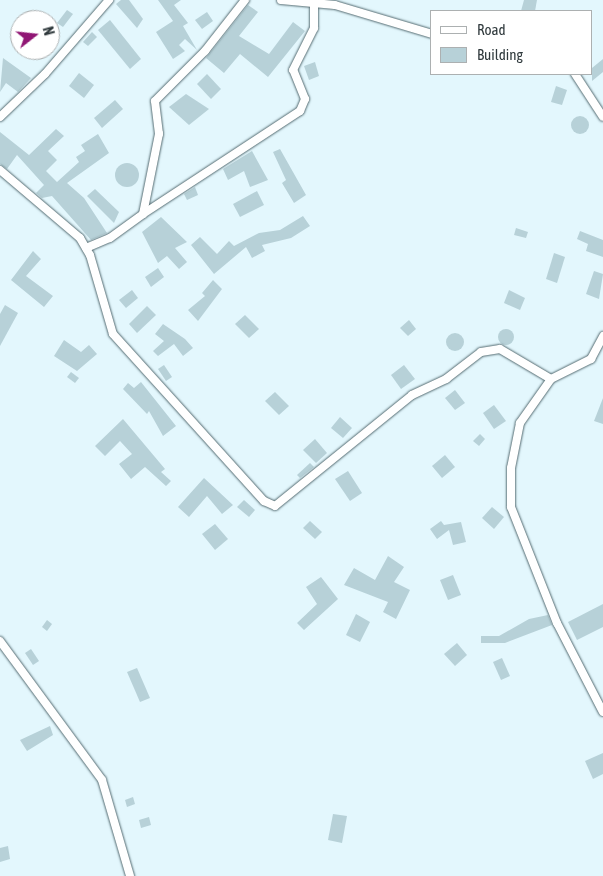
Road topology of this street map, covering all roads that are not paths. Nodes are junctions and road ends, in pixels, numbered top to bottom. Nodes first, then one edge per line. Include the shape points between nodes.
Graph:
1 (109, 0) edge
2 (245, 0) edge
3 (281, 0) edge
4 (314, 6) junction
5 (430, 33) edge
6 (576, 75) edge
7 (603, 116) edge
8 (0, 117) edge
9 (0, 170) edge
10 (143, 214) junction
11 (86, 248) junction
12 (603, 336) edge
13 (551, 379) junction
14 (0, 641) edge
15 (603, 712) edge
16 (130, 876) edge

1 - 8 street via 45,74
2 - 10 street via 205,51 155,101 158,143
3 - 4 street
4 - 5 street via 335,5
4 - 10 street via 314,28 293,70 304,99 300,111
6 - 7 street
9 - 11 street
10 - 11 street via 118,233
11 - 13 street via 113,334 264,502 274,506 412,396 446,379 481,352 500,349
12 - 13 street via 591,359
13 - 15 street via 520,422 511,468 511,507 557,623
14 - 16 street via 102,780

